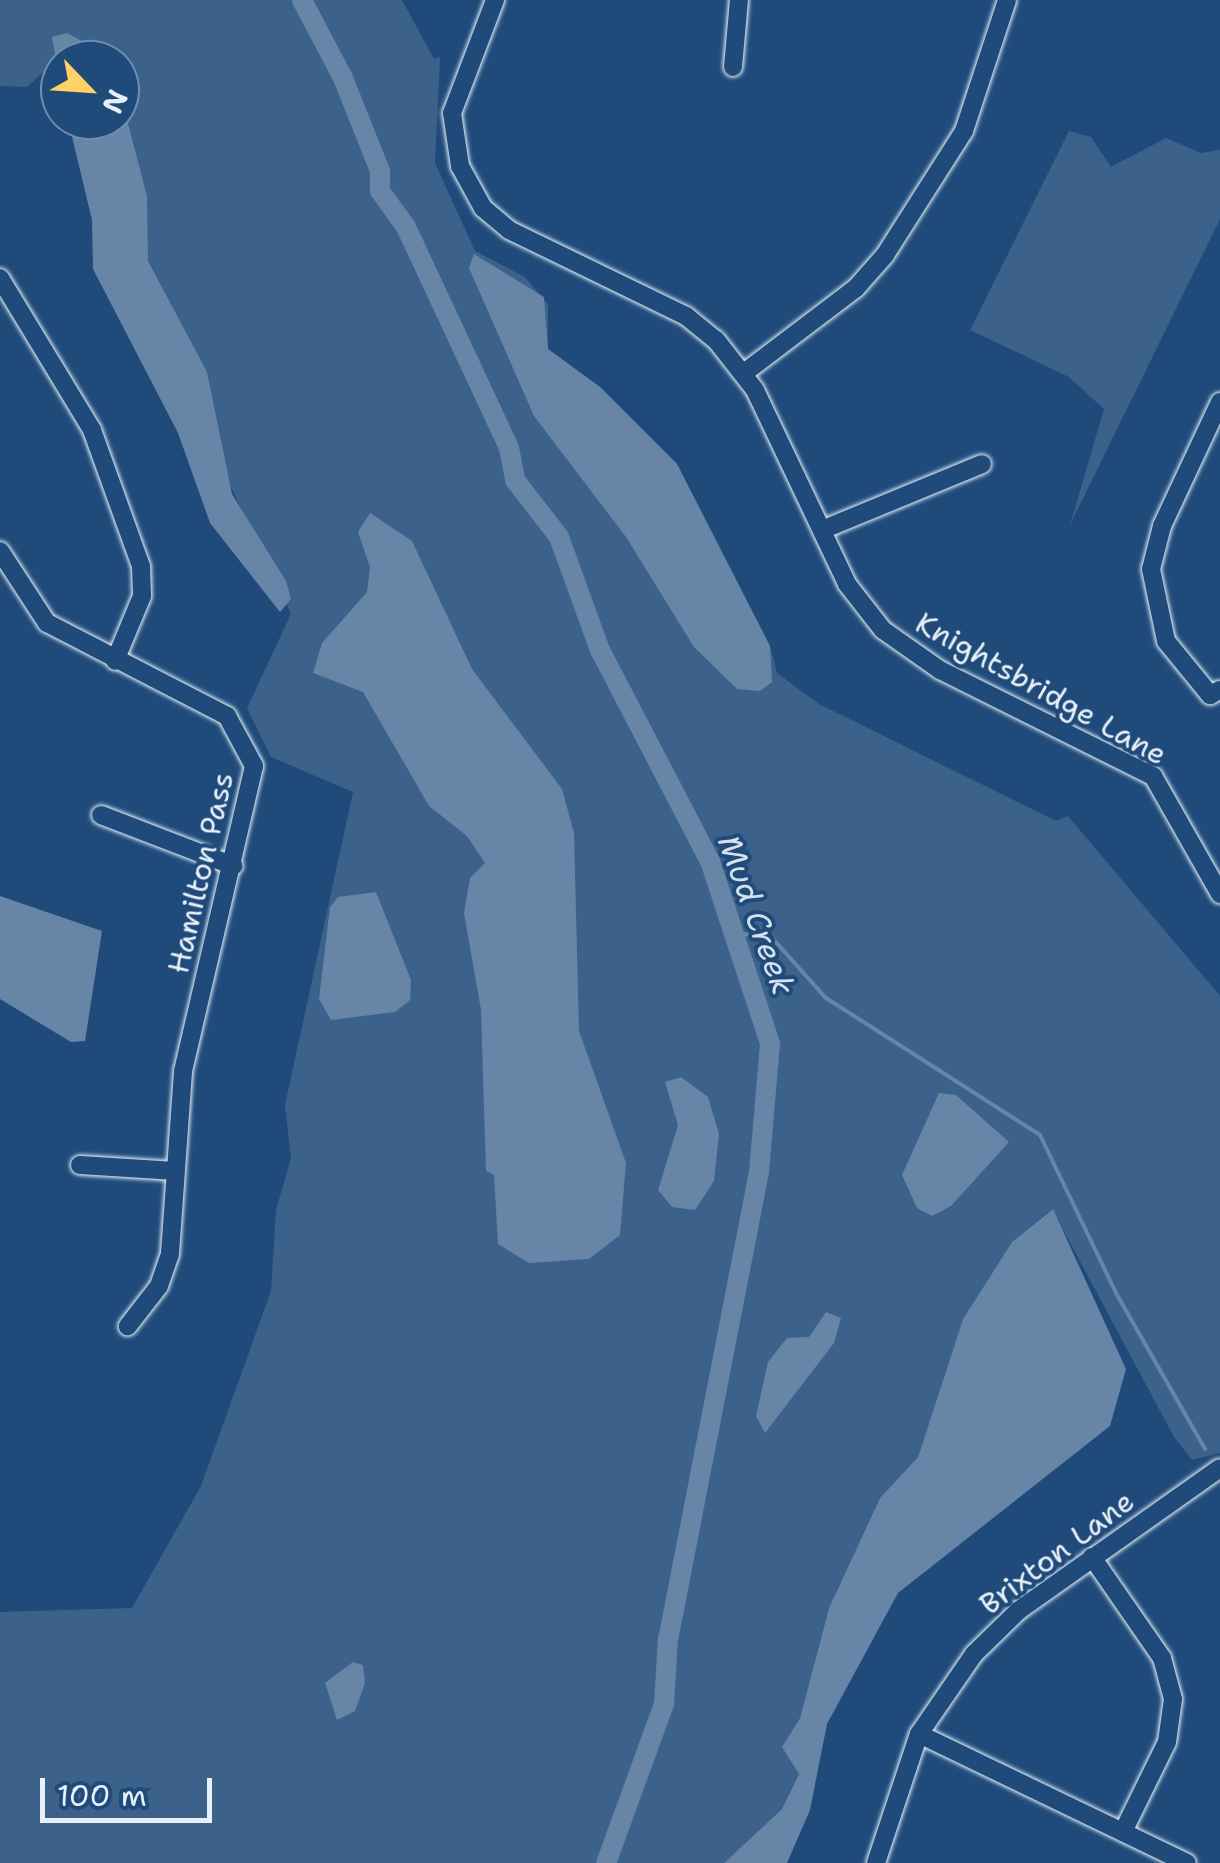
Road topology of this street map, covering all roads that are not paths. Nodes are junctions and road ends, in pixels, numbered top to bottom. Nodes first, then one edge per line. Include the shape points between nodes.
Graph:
1 (495, 0) edge
2 (740, 0) edge
3 (1007, 0) edge
4 (734, 67) dead end
5 (0, 278) edge
6 (744, 373) junction
7 (1220, 402) edge
8 (1212, 440) edge
9 (982, 464) dead end
10 (822, 530) junction
11 (0, 551) edge
12 (115, 662) junction
13 (1215, 692) edge
14 (101, 815) dead end
15 (234, 866) junction
16 (1220, 894) edge
17 (80, 1165) dead end
18 (176, 1171) junction
19 (128, 1326) dead end
20 (1220, 1468) edge
21 (1092, 1557) junction
22 (919, 1734) junction
23 (1123, 1832) junction
24 (876, 1863) edge
25 (1187, 1863) edge

1 - 6 street, Knightsbridge Lane via 452,113 460,166 483,208 520,237 686,316
2 - 4 street
3 - 6 street via 964,131 885,255 856,288
5 - 12 street via 92,430 141,566 142,596
6 - 10 street, Knightsbridge Lane
7 - 8 street
8 - 13 street via 1152,570 1166,641
9 - 10 street
10 - 16 street, Knightsbridge Lane via 847,584 902,646 1153,776
11 - 12 street, Hamilton Pass via 47,623
12 - 15 street, Hamilton Pass via 212,707 240,730 253,786
14 - 15 street
15 - 18 street, Hamilton Pass via 183,1072
17 - 18 street
18 - 19 street, Hamilton Pass via 166,1271
20 - 21 street, Brixton Lane
21 - 22 street, Brixton Lane via 992,1633
21 - 23 street via 1162,1658 1174,1699 1167,1742
22 - 23 street
22 - 24 street, Brixton Lane
23 - 25 street

